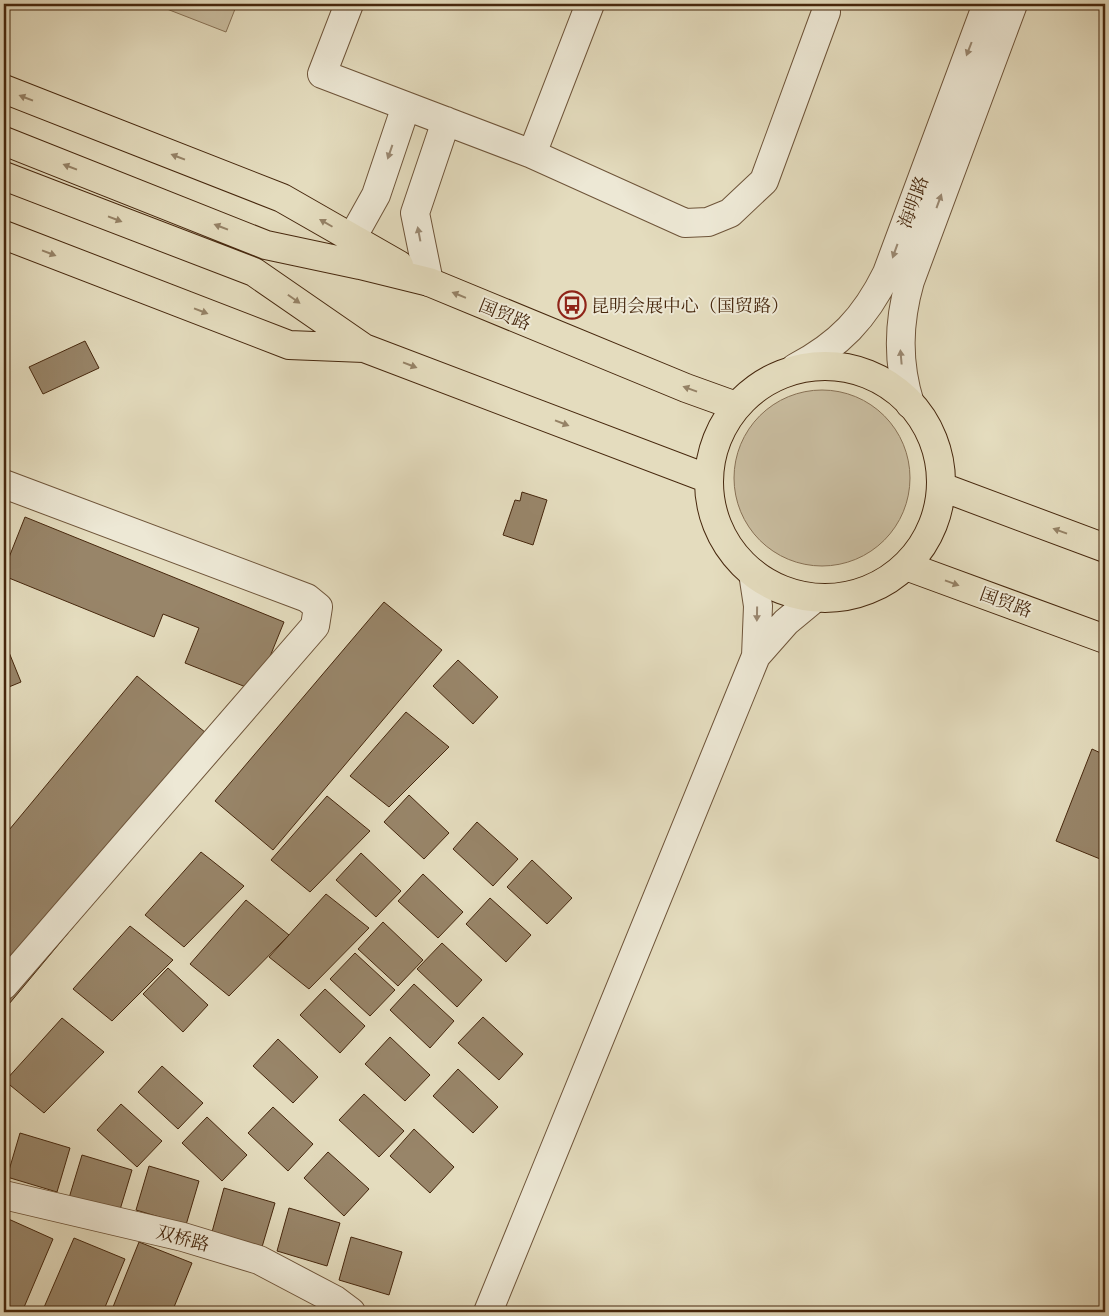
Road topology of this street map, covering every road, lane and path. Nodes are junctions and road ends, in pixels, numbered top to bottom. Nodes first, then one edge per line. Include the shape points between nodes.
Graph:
1 (349, 4) edge
2 (590, 4) edge
3 (987, 4) edge
4 (1013, 4) edge
5 (826, 12) dead end
6 (4, 89) edge
7 (406, 106) junction
8 (446, 121) junction
9 (4, 141) edge
10 (532, 154) junction
11 (4, 176) edge
12 (4, 235) edge
13 (352, 238) junction
14 (429, 282) junction
15 (364, 348) junction
16 (795, 368) junction
17 (910, 404) junction
18 (736, 406) junction
19 (709, 480) junction
20 (4, 484) edge
21 (942, 488) junction
22 (1105, 548) edge
23 (906, 566) junction
24 (753, 573) junction
25 (815, 598) junction
26 (1105, 639) edge
27 (756, 656) junction
28 (4, 985) edge
29 (4, 1195) edge
30 (351, 1312) edge
31 (488, 1312) edge

1 - 7 street via 322,74
2 - 10 street
3 -> 16 street, 海明路 via 887,273 876,294 848,332
17 -> 4 street, 海明路 via 900,347 904,304
5 - 10 street via 764,181 730,213 708,222 685,223
13 -> 6 main road via 282,198
7 - 8 street
7 -> 13 street via 376,195
8 - 10 street
14 -> 8 street via 415,213
14 -> 9 main road, 国贸路 via 266,245
11 -> 15 main road via 254,272
12 -> 15 main road via 289,345
13 - 14 main road
18 -> 14 main road, 国贸路
15 -> 19 main road
16 - 17 main road via 832,366 865,370 899,392
16 - 18 main road via 764,383
17 - 21 main road via 923,418 938,452
18 - 19 main road via 716,440
19 - 24 main road via 713,515 728,546
20 - 28 street via 307,598 318,608 315,626
22 -> 21 main road
21 - 23 main road via 937,516 925,543
23 - 25 main road via 880,586 849,596
23 -> 26 main road, 国贸路
24 - 25 main road via 783,590
24 -> 27 street via 758,606
25 - 27 street via 786,622
27 - 31 street
29 - 30 street, 双桥路 via 183,1237 258,1260 335,1300

